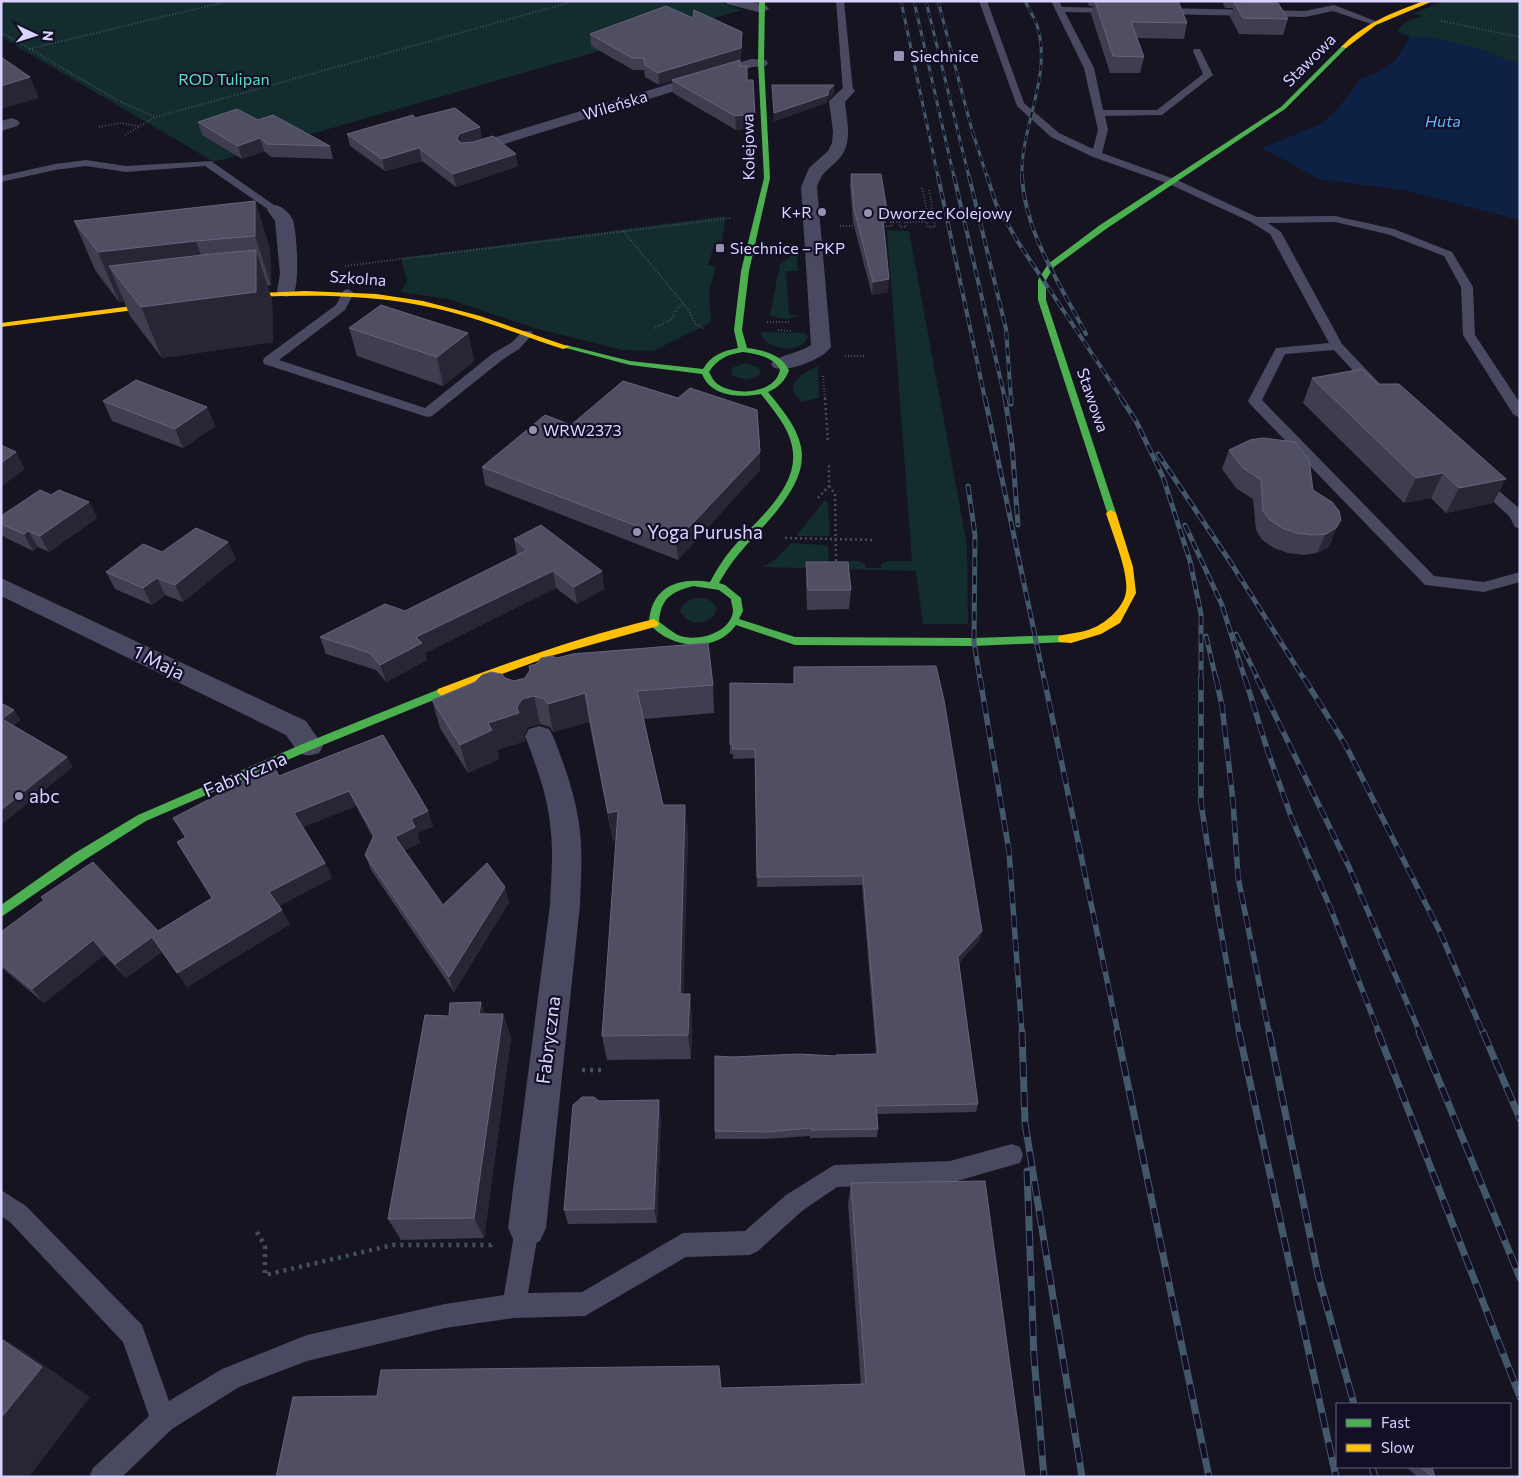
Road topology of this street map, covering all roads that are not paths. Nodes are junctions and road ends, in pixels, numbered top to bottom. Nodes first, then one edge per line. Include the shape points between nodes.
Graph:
1 (732, 1) edge
2 (840, 1) edge
3 (983, 1) edge
4 (1430, 1) edge
5 (762, 5) edge
6 (1057, 5) edge
7 (1332, 5) edge
8 (1127, 10) edge
9 (1147, 11) edge
10 (1374, 22) junction
11 (1197, 51) dead end
12 (761, 63) junction
13 (848, 91) joint
14 (1099, 113) junction
15 (469, 150) edge
16 (1097, 156) junction
17 (1, 179) edge
18 (1173, 182) junction
19 (276, 210) joint
20 (1255, 220) junction
21 (288, 282) junction
22 (348, 293) junction
23 (220, 297) edge
24 (172, 302) edge
25 (1, 325) edge
26 (527, 334) junction
27 (1337, 346) junction
28 (743, 350) junction
29 (781, 364) junction
30 (705, 372) junction
31 (763, 391) junction
32 (1386, 396) edge
33 (1520, 414) edge
34 (1466, 469) edge
35 (1520, 524) edge
36 (1520, 577) edge
37 (713, 584) junction
38 (1, 586) edge
39 (737, 622) junction
40 (654, 623) junction
41 (505, 666) junction
42 (517, 690) edge
43 (539, 736) dead end
44 (309, 746) junction
45 (1, 912) edge
46 (1012, 1155) dead end
47 (1, 1202) edge
48 (527, 1228) joint
49 (514, 1306) junction
50 (163, 1420) junction
51 (102, 1477) edge

1 - 5 street
2 - 13 lane
3 - 16 lane via 1020,104 1055,135
4 - 10 street, Stawowa
5 - 12 street, Kolejowa
6 - 8 lane
6 - 14 lane via 1089,68
7 - 9 lane via 1305,14
7 - 10 lane
10 - 18 street, Stawowa via 1358,33 1283,108
11 - 14 lane via 1208,75 1159,113
12 - 15 street, Wileńska via 751,63
12 - 28 street, Kolejowa via 767,178 745,271 738,330
13 - 29 street via 838,101 838,148 818,166 809,188 821,348
14 - 16 lane via 1103,130
16 - 18 lane
17 - 19 lane via 86,163 126,169 207,163
18 - 20 lane
18 - 39 street, Stawowa via 1103,226 1051,266 1042,280 1042,300 1090,440 1128,567 1131,593 1116,620 1097,631 1071,639 974,642 795,641
19 - 21 street via 284,220
20 - 27 lane via 1275,232
20 - 33 lane via 1335,219 1390,231 1448,254 1467,287 1469,335
21 - 22 street, Szkolna
21 - 23 street, Szkolna
22 - 26 street, Szkolna via 392,297 451,310
22 - 26 lane via 341,307 269,361 427,413
24 - 25 street
26 - 30 street, Szkolna via 617,361
27 - 32 lane
27 - 36 lane via 1280,351 1255,400 1430,581 1484,587
28 - 29 street via 766,353
28 - 30 street via 716,356 708,363
29 - 31 street via 784,371 781,379
30 - 31 street via 710,382 724,390 743,393
31 - 37 street via 783,413 800,456 794,477 778,502 722,565
34 - 35 lane via 1516,514
37 - 39 street via 736,600 740,611
37 - 40 street via 675,587 661,596 653,609
38 - 44 street, 1 Maja via 296,728
39 - 40 street via 725,634 706,642 684,641 666,634
40 - 41 street, Fabryczna via 602,635
41 - 42 street
41 - 44 street, Fabryczna
43 - 48 street, Fabryczna via 555,777 564,815 565,888
44 - 45 street, Fabryczna via 142,818
46 - 49 lane via 950,1172 834,1176 794,1203 750,1243 683,1245 585,1304
47 - 50 lane via 18,1214 133,1334
48 - 49 lane
49 - 50 lane via 445,1316 307,1348 231,1378
50 - 51 lane

